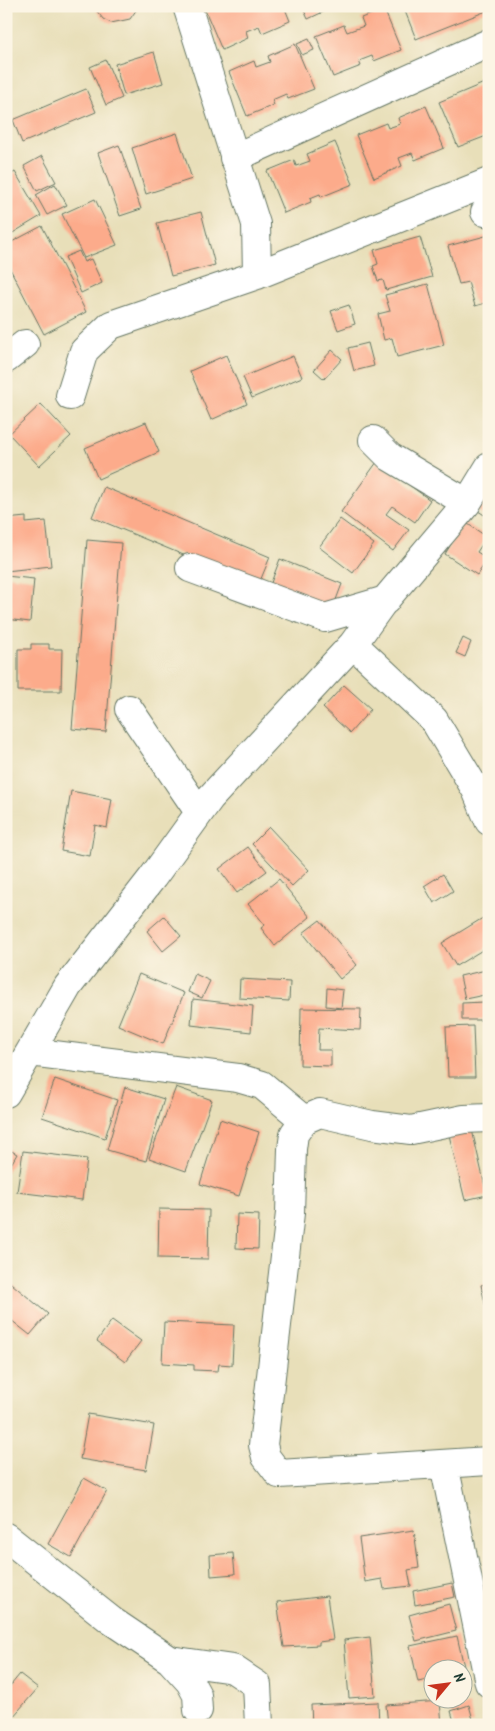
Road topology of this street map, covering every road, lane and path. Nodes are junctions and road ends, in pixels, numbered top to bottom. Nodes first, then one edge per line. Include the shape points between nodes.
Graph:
1 (187, 6) edge
2 (489, 43) edge
3 (234, 158) junction
4 (489, 182) edge
5 (257, 274) junction
6 (70, 396) dead end
7 (373, 440) dead end
8 (489, 467) edge
9 (467, 503) junction
10 (190, 568) dead end
11 (386, 600) junction
12 (353, 644) junction
13 (129, 709) dead end
14 (482, 786) edge
15 (199, 812) junction
16 (489, 821) edge
17 (30, 1052) junction
18 (6, 1093) edge
19 (489, 1118) edge
20 (304, 1120) junction
21 (489, 1461) edge
22 (444, 1464) junction
23 (6, 1537) edge
24 (170, 1660) junction
25 (489, 1683) edge
26 (198, 1710) dead end
27 (259, 1725) edge

1 - 3 street
2 - 3 street
3 - 5 street via 256,224
4 - 5 street
5 - 6 street via 111,325 84,351
7 - 9 street via 390,457
8 - 9 street
9 - 11 street
10 - 11 street via 325,618
11 - 12 street
12 - 14 street via 434,720
12 - 15 street
13 - 15 street
14 - 16 street
15 - 17 street via 68,986
17 - 18 street
17 - 20 street via 238,1078 262,1085
19 - 20 street via 464,1119 411,1130 320,1113
20 - 22 street via 294,1134 292,1149 290,1213 263,1445 266,1457 279,1474
21 - 22 street
22 - 25 street
23 - 24 street via 112,1621
24 - 26 street via 190,1682 197,1695
24 - 27 street via 233,1669 257,1685

